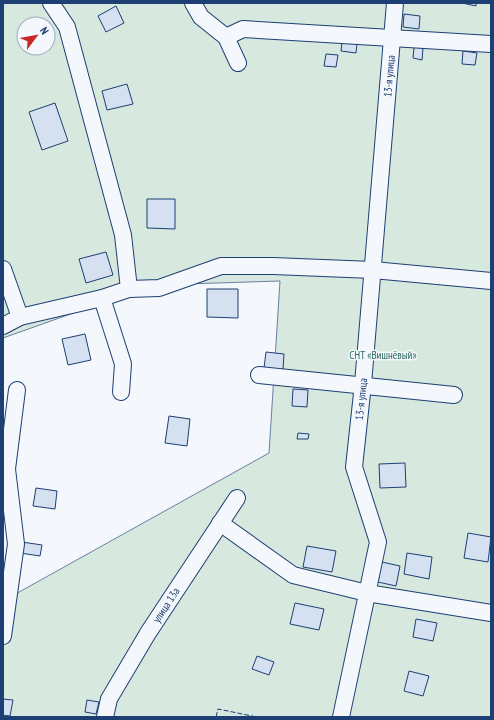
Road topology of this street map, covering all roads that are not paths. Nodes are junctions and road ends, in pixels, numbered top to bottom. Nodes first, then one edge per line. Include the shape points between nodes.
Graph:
1 (51, 3) edge
2 (194, 3) edge
3 (395, 3) edge
4 (226, 38) junction
5 (392, 38) junction
6 (491, 44) edge
7 (238, 62) dead end
8 (3, 270) edge
9 (373, 270) junction
10 (491, 281) edge
11 (129, 289) junction
12 (102, 298) junction
13 (20, 317) junction
14 (3, 326) edge
15 (259, 375) dead end
16 (363, 384) junction
17 (18, 390) dead end
18 (121, 392) dead end
19 (454, 395) dead end
20 (237, 498) dead end
21 (220, 523) junction
22 (367, 593) junction
23 (491, 613) edge
24 (3, 636) edge
25 (105, 717) edge
26 (341, 717) edge

1 - 11 street via 67,27 123,235
2 - 4 street via 201,17
3 - 5 street, 13-я улица
4 - 5 street via 243,29
4 - 7 street
5 - 6 street
5 - 9 street, 13-я улица
8 - 13 street
9 - 10 street
9 - 11 street via 220,266 159,288
9 - 16 street, 13-я улица
11 - 12 street
12 - 13 street
12 - 18 street via 123,364
13 - 14 street
15 - 16 street
16 - 19 street
16 - 22 street, 13-я улица via 354,466 378,542
17 - 24 street via 7,469 16,544
20 - 21 street, улица 13а
21 - 22 street via 293,575
21 - 25 street, улица 13а via 148,633 109,699
22 - 23 street
22 - 26 street, 13-я улица

